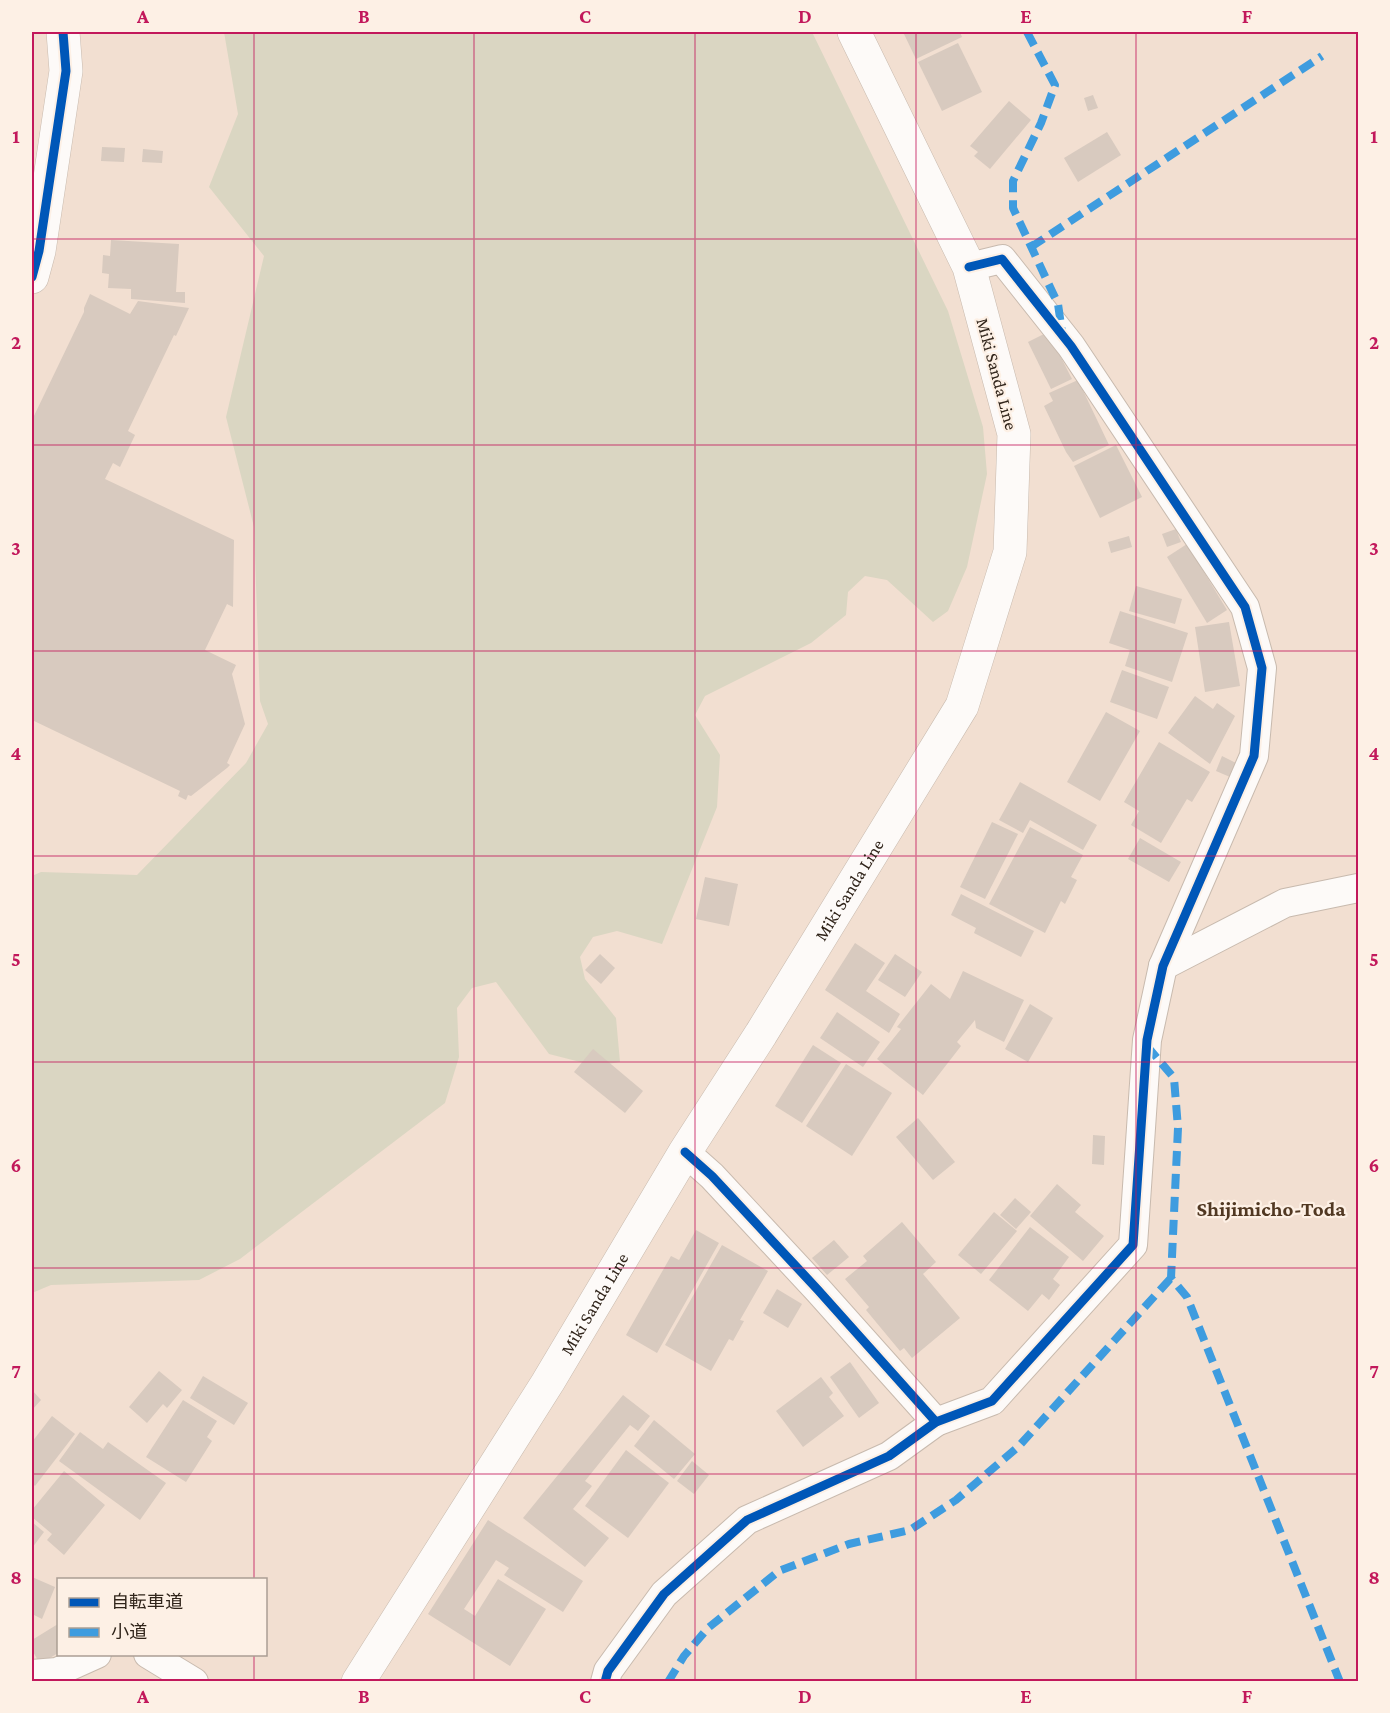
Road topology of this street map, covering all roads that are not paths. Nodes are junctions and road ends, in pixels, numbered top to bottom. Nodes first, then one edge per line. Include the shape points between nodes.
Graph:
1 (63, 32) edge
2 (854, 32) edge
3 (969, 267) junction
4 (32, 277) edge
5 (1359, 888) edge
6 (1162, 966) junction
7 (685, 1152) junction
8 (936, 1422) junction
9 (93, 1656) edge
10 (151, 1656) edge
11 (32, 1674) edge
12 (194, 1682) edge
13 (358, 1682) edge
14 (605, 1682) edge

1 - 4 main road via 66,71
2 - 3 main road, Miki Sanda Line
3 - 6 street via 1002,259 1071,346 1245,607 1262,668 1254,756
3 - 7 main road, Miki Sanda Line via 1014,434 1010,552 962,706
5 - 6 street via 1285,903
6 - 8 street via 1147,1040 1133,1245 992,1401
7 - 8 street via 720,1184
7 - 13 main road, Miki Sanda Line via 548,1382
8 - 14 street via 889,1456 747,1520 664,1594 608,1671
9 - 11 street via 57,1672
10 - 12 street

